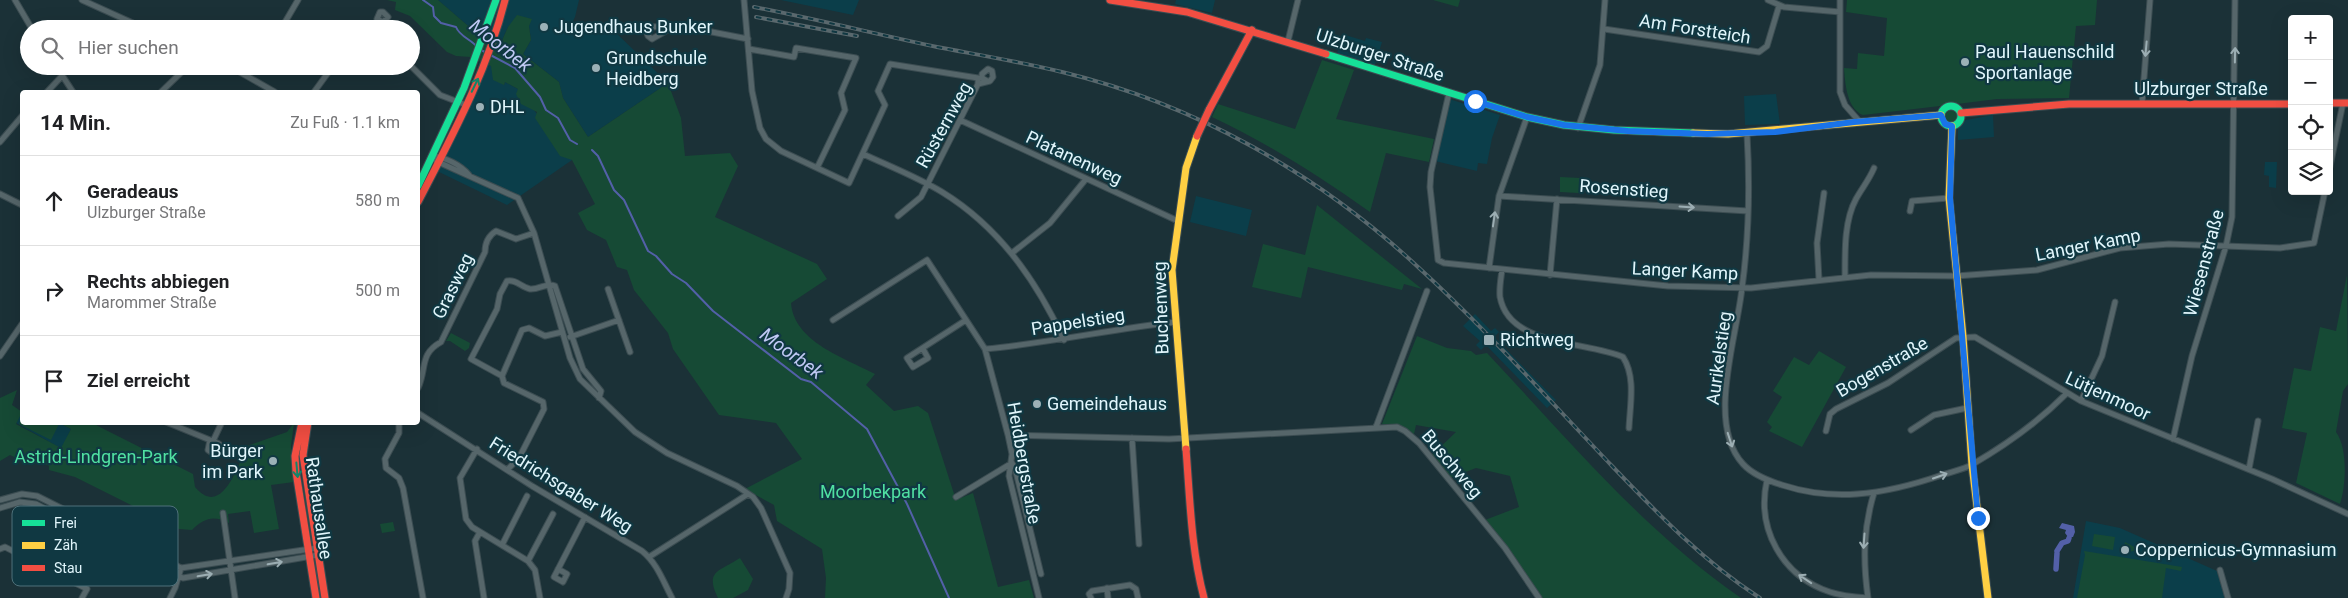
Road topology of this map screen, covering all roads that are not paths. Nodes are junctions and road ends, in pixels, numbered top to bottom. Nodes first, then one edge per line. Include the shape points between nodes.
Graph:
1 (15, 0) edge
2 (82, 0) edge
3 (298, 0) edge
4 (496, 0) edge
5 (505, 0) edge
6 (744, 0) edge
7 (1110, 0) edge
8 (1298, 0) edge
9 (1606, 0) edge
10 (1768, 0) edge
11 (1840, 0) edge
12 (2150, 0) edge
13 (2236, 0) edge
14 (1779, 6) junction
15 (1840, 12) junction
16 (27, 20) edge
17 (126, 20) edge
18 (286, 20) edge
19 (673, 27) junction
20 (1604, 29) junction
21 (1252, 30) junction
22 (748, 39) junction
23 (1288, 42) junction
24 (749, 49) junction
25 (982, 74) junction
26 (179, 75) edge
27 (326, 75) edge
28 (420, 75) edge
29 (62, 76) joint
30 (247, 76) edge
31 (987, 81) junction
32 (978, 84) junction
33 (49, 90) edge
34 (72, 90) edge
35 (163, 90) edge
36 (272, 90) edge
37 (315, 90) edge
38 (1449, 93) junction
39 (462, 103) junction
40 (2333, 103) edge
41 (2346, 103) edge
42 (2142, 104) junction
43 (2235, 104) junction
44 (2288, 104) edge
45 (1962, 113) junction
46 (1941, 115) junction
47 (1527, 117) junction
48 (20, 118) edge
49 (960, 120) junction
50 (1859, 121) junction
51 (1952, 126) junction
52 (1578, 128) junction
53 (1747, 134) junction
54 (0, 142) edge
55 (863, 154) junction
56 (2333, 155) edge
57 (437, 158) junction
58 (817, 168) junction
59 (1874, 168) dead end
60 (1086, 179) junction
61 (420, 183) edge
62 (928, 184) junction
63 (1824, 193) dead end
64 (0, 194) edge
65 (2324, 195) edge
66 (1499, 196) junction
67 (420, 197) edge
68 (1950, 198) junction
69 (1557, 199) junction
70 (20, 204) edge
71 (1748, 211) junction
72 (1910, 211) dead end
73 (898, 216) dead end
74 (1178, 221) junction
75 (534, 233) junction
76 (2226, 246) junction
77 (1012, 253) junction
78 (1489, 268) junction
79 (1502, 270) junction
80 (1550, 275) junction
81 (1956, 276) junction
82 (1844, 277) junction
83 (1819, 280) junction
84 (550, 285) junction
85 (1742, 288) junction
86 (608, 289) dead end
87 (1427, 291) dead end
88 (2115, 302) dead end
89 (619, 320) junction
90 (833, 320) dead end
91 (966, 320) junction
92 (1176, 322) junction
93 (562, 332) junction
94 (20, 334) edge
95 (572, 336) junction
96 (1963, 336) junction
97 (564, 339) junction
98 (1064, 340) junction
99 (923, 349) dead end
100 (985, 349) junction
101 (630, 352) dead end
102 (0, 356) edge
103 (586, 375) junction
104 (502, 376) junction
105 (580, 379) junction
106 (420, 384) edge
107 (2066, 394) junction
108 (599, 398) junction
109 (2081, 401) junction
110 (1968, 408) junction
111 (420, 414) edge
112 (2258, 421) dead end
113 (173, 425) edge
114 (220, 425) edge
115 (301, 425) edge
116 (307, 425) edge
117 (399, 425) edge
118 (1376, 427) junction
119 (1629, 428) dead end
120 (1911, 430) dead end
121 (1826, 431) dead end
122 (1008, 436) junction
123 (1132, 438) junction
124 (1184, 438) junction
125 (2173, 439) junction
126 (477, 450) junction
127 (1012, 463) junction
128 (1972, 465) junction
129 (508, 469) junction
130 (2249, 469) junction
131 (1767, 480) junction
132 (1874, 493) junction
133 (748, 494) junction
134 (527, 496) dead end
135 (956, 497) dead end
136 (0, 500) edge
137 (40, 506) edge
138 (57, 506) edge
139 (0, 508) edge
140 (223, 513) dead end
141 (553, 514) dead end
142 (2348, 514) edge
143 (585, 517) junction
144 (480, 532) junction
145 (1140, 544) dead end
146 (502, 545) junction
147 (0, 549) edge
148 (12, 551) edge
149 (318, 552) junction
150 (310, 553) junction
151 (649, 557) junction
152 (230, 561) junction
153 (528, 561) junction
154 (178, 566) edge
155 (181, 568) junction
156 (232, 570) junction
157 (558, 570) dead end
158 (2220, 570) dead end
159 (1041, 574) dead end
160 (179, 577) joint
161 (81, 586) edge
162 (175, 586) edge
163 (1107, 588) junction
164 (82, 598) edge
165 (170, 598) edge
166 (235, 598) edge
167 (316, 598) edge
168 (325, 598) edge
169 (423, 598) edge
170 (484, 598) edge
171 (540, 598) edge
172 (672, 598) edge
173 (786, 598) edge
174 (1040, 598) edge
175 (1091, 598) edge
176 (1108, 598) edge
177 (1138, 598) edge
178 (1204, 598) edge
179 (1539, 598) edge
180 (1868, 598) edge
181 (1988, 598) edge
182 (2228, 598) edge

1 - 16 street
2 - 17 street
3 - 18 street
4 - 39 main road
39 -> 5 main road via 496,38
6 - 22 street
7 - 21 main road, Ulzburger Straße via 1187,12
8 - 23 street
9 - 20 street
10 - 14 street
11 - 15 street
12 -> 42 street
43 -> 13 street, Wiesenstraße
14 - 15 street
14 - 20 street, Am Forstteich via 1767,46 1758,52
15 - 50 street via 1841,94
19 - 19 street via 653,26 646,31 652,39
19 - 22 street
20 - 52 street via 1600,65
21 - 23 main road, Ulzburger Straße
21 - 74 main road, Buchenweg, bridge via 1197,136 1186,168
22 - 24 street
23 - 38 main road, Ulzburger Straße
24 - 58 street via 752,91 760,128 775,147
24 - 58 street via 794,57 796,48 856,58 842,93 845,110
25 - 31 street, Rüsternweg
25 - 31 street, Rüsternweg via 986,69 992,71 993,77
25 - 32 street
26 - 35 street
27 - 37 street
28 - 39 street via 440,95
29 - 33 street
29 - 34 street
30 - 36 street
31 - 32 street, Rüsternweg
32 - 49 street, Rüsternweg
32 - 55 street via 978,78 890,64 878,91 886,105
38 - 47 main road, Ulzburger Straße
38 - 78 street, Langer Kamp via 1430,187 1438,260
39 - 57 main road
40 - 41 main road
41 - 56 street
42 - 43 main road, Ulzburger Straße
42 - 45 main road, Ulzburger Straße via 2069,104
43 - 44 main road, Ulzburger Straße
43 - 76 street, Wiesenstraße via 2234,186
45 - 46 main road, Ulzburger Straße via 1952,106 1944,108
45 - 51 main road via 1960,122
46 - 50 main road, Ulzburger Straße
46 - 51 main road via 1945,124
47 - 52 main road, Ulzburger Straße
47 - 66 street
48 - 54 street
49 - 60 street, Platanenweg
49 - 62 street, Rüsternweg
50 - 53 main road, Ulzburger Straße
51 - 68 main road
52 - 53 main road, Ulzburger Straße
53 - 71 street, Aurikelstieg
55 - 58 street via 849,183
55 - 62 street, Rüsternweg
57 - 61 main road
57 - 67 main road
57 - 75 street via 462,174 518,198
59 - 82 street via 1855,200 1850,217
60 - 74 street, Platanenweg
60 - 77 street via 1050,222
62 - 73 street, Rüsternweg via 921,197
62 - 77 street via 974,214
63 - 83 street via 1817,243
64 - 70 street
65 - 76 street, Langer Kamp via 2314,243 2280,248
66 - 69 street, Rosenstieg
78 -> 66 street
68 - 72 street via 1915,200 1910,203
68 - 81 main road
69 -> 71 street, Rosenstieg
69 - 80 street
71 - 85 street, Aurikelstieg
74 - 92 main road, Buchenweg via 1172,270
75 - 84 street
75 - 106 street, Grasweg via 516,239 496,231 491,234 440,342 430,348 422,366 424,375
76 - 81 street, Langer Kamp via 2169,244 2120,248 2037,270
76 - 125 street, Wiesenstraße via 2192,356
77 - 98 street via 1040,291
78 - 79 street, Langer Kamp
79 - 80 street, Langer Kamp
79 - 119 street via 1500,294 1513,321 1547,339 1623,357 1631,378
80 - 85 street, Langer Kamp via 1668,286
81 - 82 street, Langer Kamp
81 - 96 main road
82 - 83 street, Langer Kamp
83 - 85 street, Langer Kamp
84 - 93 street
84 - 95 street via 556,288
84 - 104 street via 531,289 507,281 500,294 497,309 472,359
85 -> 131 street, Aurikelstieg via 1726,389 1725,416 1737,456 1743,465
86 - 89 street
87 - 118 street
88 - 109 street via 2102,356
89 - 95 street
89 - 101 street
90 - 91 street, Heidbergstraße via 927,260
91 - 99 street
91 - 100 street, Heidbergstraße
92 - 98 street, Pappelstieg
92 - 124 main road, Buchenweg
93 - 97 street
93 - 104 street via 545,336 529,328 522,330
94 - 102 street
95 - 97 street
95 - 103 street
96 - 107 street, Lütjenmoor via 1975,337
96 - 110 main road
96 - 121 street, Bogenstraße via 1888,383 1836,409 1830,414
97 - 105 street
98 - 100 street, Pappelstieg
100 - 122 street, Heidbergstraße
103 - 105 street
103 - 108 street via 600,389
104 - 129 street via 504,383 543,402 544,409 519,458
105 - 108 street
107 - 109 street, Lütjenmoor
107 - 128 street, Aurikelstieg via 2051,409
108 - 133 street via 635,432 667,453
109 - 125 street, Lütjenmoor
110 - 120 street via 1934,415
110 - 128 main road
111 - 126 street, Friedrichsgaber Weg
112 - 130 street
113 - 114 street via 212,441
115 -> 150 main road, Rathausallee via 295,456
116 - 149 main road, Rathausallee via 303,455
117 - 169 street via 398,433 384,458 386,468 399,478 403,488
118 - 124 street, Buschweg
118 - 179 street, Buschweg via 1397,428 1412,436 1505,548
122 - 123 street, Buschweg
122 - 127 street, Heidbergstraße
123 - 124 street, Buschweg
123 - 145 street
124 - 178 main road, Buchenweg via 1194,552
125 - 130 street, Lütjenmoor
126 - 129 street, Friedrichsgaber Weg
126 - 144 street via 460,478 466,519
127 - 135 street
127 - 159 street
127 - 174 street, Heidbergstraße via 1010,481
132 -> 128 street, Aurikelstieg
128 - 181 main road
129 - 143 street, Friedrichsgaber Weg
130 - 142 street, Lütjenmoor
131 - 132 street, Aurikelstieg via 1830,495
180 -> 131 street via 1822,589 1789,566 1766,527 1763,502
132 -> 180 street via 1867,515 1863,548
133 - 151 street
133 - 173 street via 765,516 790,572
134 - 146 street
136 - 138 street via 22,494 37,496
137 - 139 street via 20,502
140 - 152 street
141 - 153 street
143 - 151 street, Friedrichsgaber Weg
143 - 157 street
144 - 146 street
144 - 170 street via 475,541
146 - 153 street
147 - 148 street via 5,547
149 - 150 street
149 - 168 main road, Rathausallee
150 - 152 street
156 -> 150 street
150 - 167 main road, Rathausallee
151 - 172 street, Friedrichsgaber Weg
152 - 155 street
152 - 156 street
153 - 171 street via 535,570
154 - 155 street
155 - 160 street
160 -> 156 street
156 - 166 street
158 - 182 street
161 - 164 street via 87,589
162 - 165 street
163 - 175 street via 1092,591 1089,594
163 - 176 street
163 - 177 street via 1130,586 1136,589

